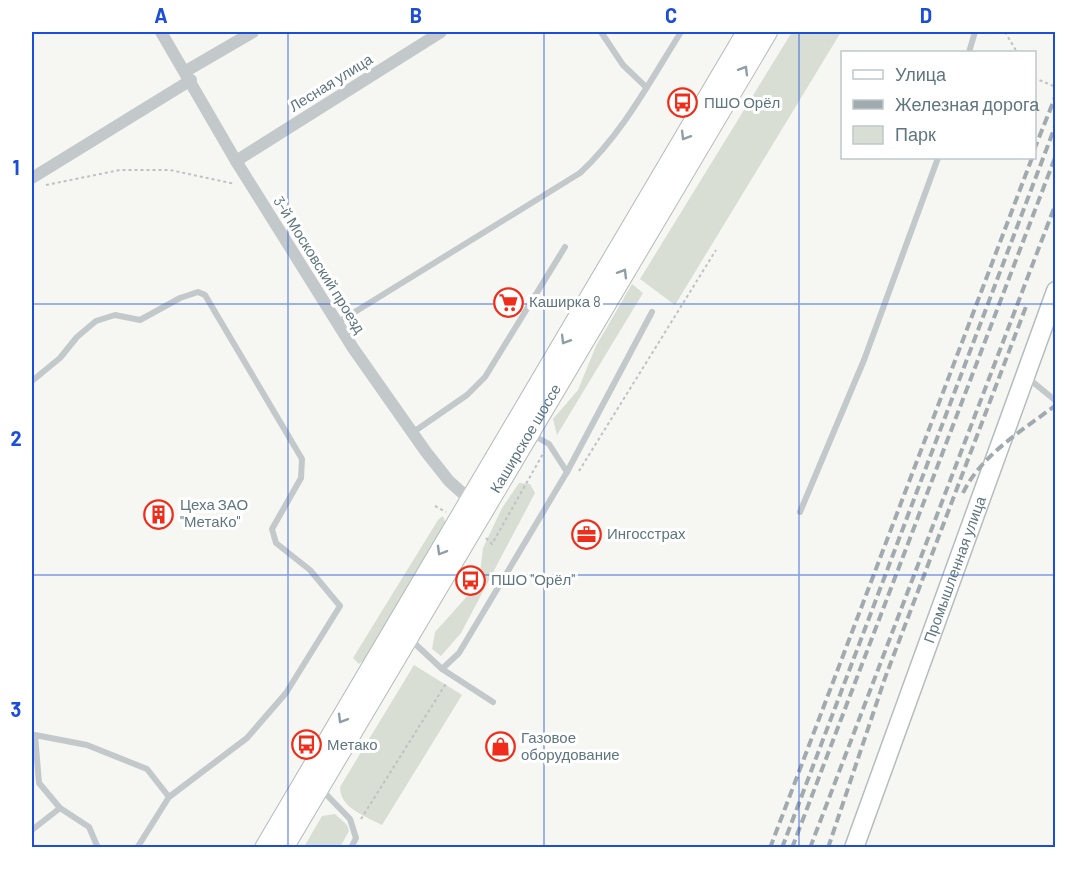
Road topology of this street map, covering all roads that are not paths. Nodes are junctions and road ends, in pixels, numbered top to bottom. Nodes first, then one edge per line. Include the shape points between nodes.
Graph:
1 (161, 32) edge
2 (253, 32) edge
3 (441, 32) edge
4 (601, 32) edge
5 (681, 32) edge
6 (747, 32) edge
7 (767, 32) edge
8 (975, 32) edge
9 (969, 51) edge
10 (189, 75) junction
11 (646, 87) junction
12 (938, 159) edge
13 (236, 161) junction
14 (32, 178) edge
15 (565, 247) dead end
16 (1056, 291) edge
17 (652, 312) dead end
18 (337, 323) junction
19 (1025, 376) junction
20 (32, 381) edge
21 (1056, 401) edge
22 (528, 432) junction
23 (412, 433) junction
24 (567, 472) junction
25 (470, 500) junction
26 (800, 512) dead end
27 (408, 638) junction
28 (442, 669) junction
29 (493, 702) dead end
30 (320, 787) junction
31 (169, 797) junction
32 (60, 808) junction
33 (32, 830) edge
34 (98, 848) edge
35 (137, 848) edge
36 (265, 848) edge
37 (283, 848) edge
38 (351, 848) edge
39 (854, 848) edge

1 - 10 street, 3-й Московский проезд
2 - 10 street
3 - 13 street, Лесная улица
4 - 11 lane via 623,65
5 - 11 lane
6 -> 25 main road, Каширское шоссе
22 -> 7 main road, Каширское шоссе
8 - 9 lane
10 - 13 street, 3-й Московский проезд
10 - 14 street
11 - 18 lane via 618,133 580,172
12 - 26 lane via 864,360
13 - 18 street, 3-й Московский проезд
15 - 23 lane via 481,382
16 - 19 street, Промышленная улица
17 - 24 lane
18 - 23 street, 3-й Московский проезд
19 - 21 lane
19 - 39 street, Промышленная улица
20 - 31 lane via 96,321 115,315 140,320 198,292 205,295 302,459 301,478 272,529 276,543 310,570 340,606 286,693 248,738
22 - 24 lane via 549,444
22 - 27 main road, Каширское шоссе
23 - 25 street, 3-й Московский проезд via 449,481
24 - 28 lane via 459,653
25 -> 36 main road, Каширское шоссе
27 - 28 lane
27 - 30 main road, Каширское шоссе
28 - 29 lane
30 - 37 main road, Каширское шоссе
30 - 38 lane via 350,819 356,838
31 - 32 lane via 147,769 87,745 35,735 39,783
31 - 35 lane
32 - 33 lane
32 - 34 lane via 89,827

